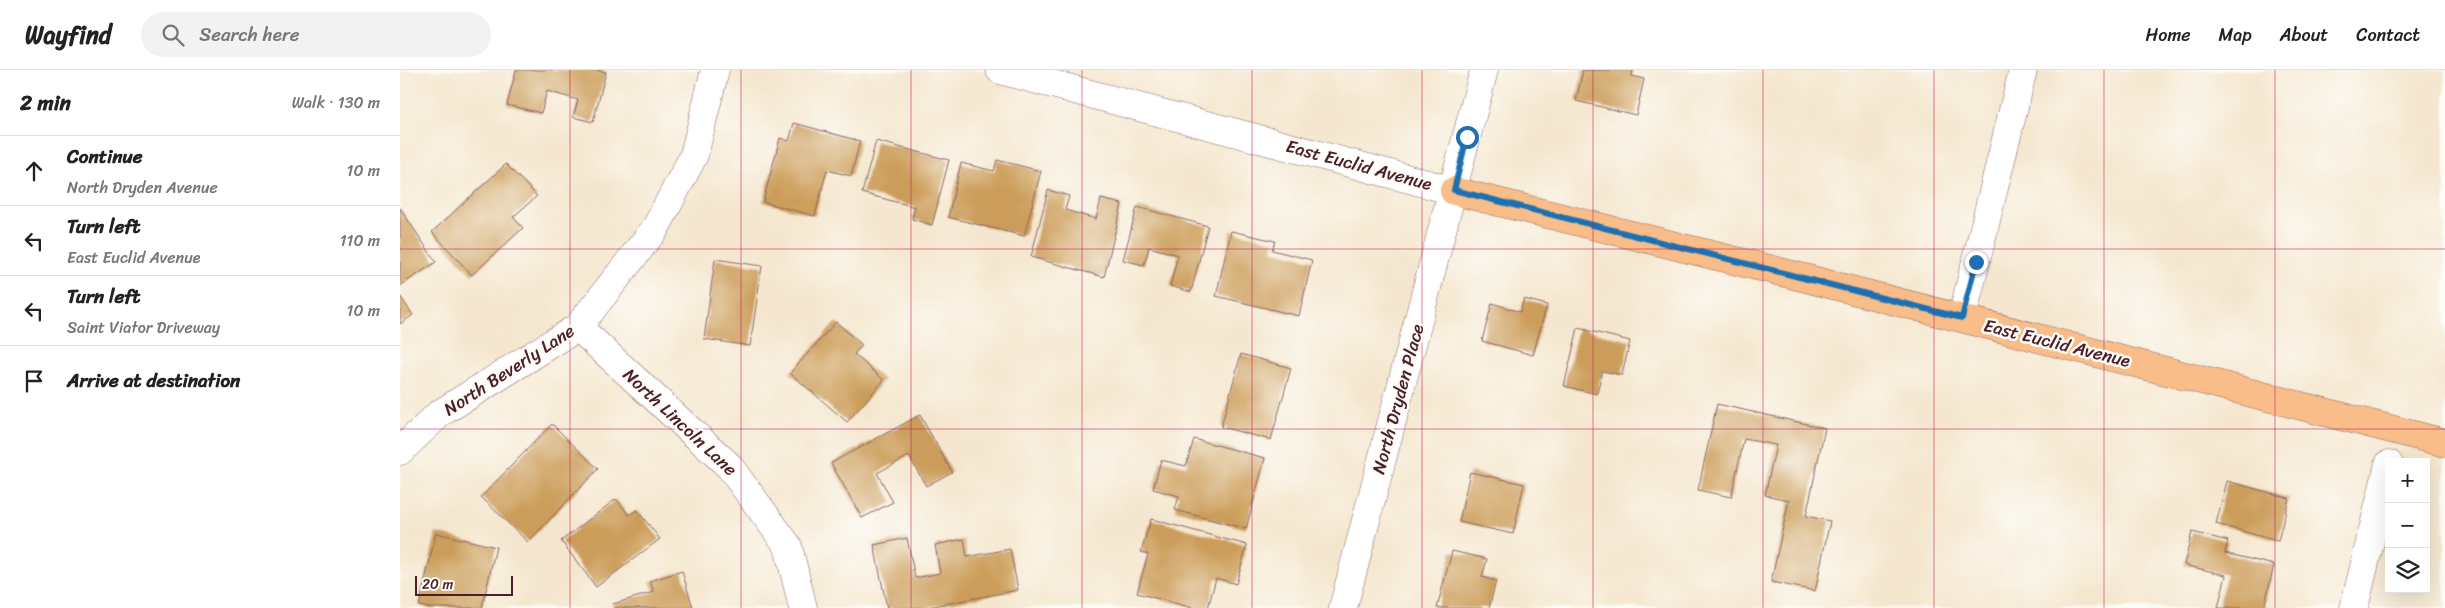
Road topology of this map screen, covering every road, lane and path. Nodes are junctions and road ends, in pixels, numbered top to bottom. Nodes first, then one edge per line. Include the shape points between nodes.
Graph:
1 (714, 70) edge
2 (1000, 70) edge
3 (1484, 70) edge
4 (2023, 70) edge
5 (1454, 190) junction
6 (1962, 318) junction
7 (578, 327) junction
8 (2397, 431) junction
9 (2445, 443) edge
10 (400, 451) edge
11 (2390, 458) edge
12 (2385, 480) edge
13 (803, 608) edge
14 (1344, 608) edge
15 (2354, 608) edge

1 - 7 street, North Beverly Lane via 690,164 655,229
2 - 5 street, East Euclid Avenue
3 - 5 street, North Dryden Place
4 - 6 street
5 - 6 main road, East Euclid Avenue
5 - 14 street, North Dryden Place
6 - 8 main road, East Euclid Avenue
7 - 10 street, North Beverly Lane via 439,414
7 - 13 street, North Lincoln Lane via 729,466 788,546
8 - 9 main road, East Euclid Avenue
8 - 11 street
12 - 15 street

